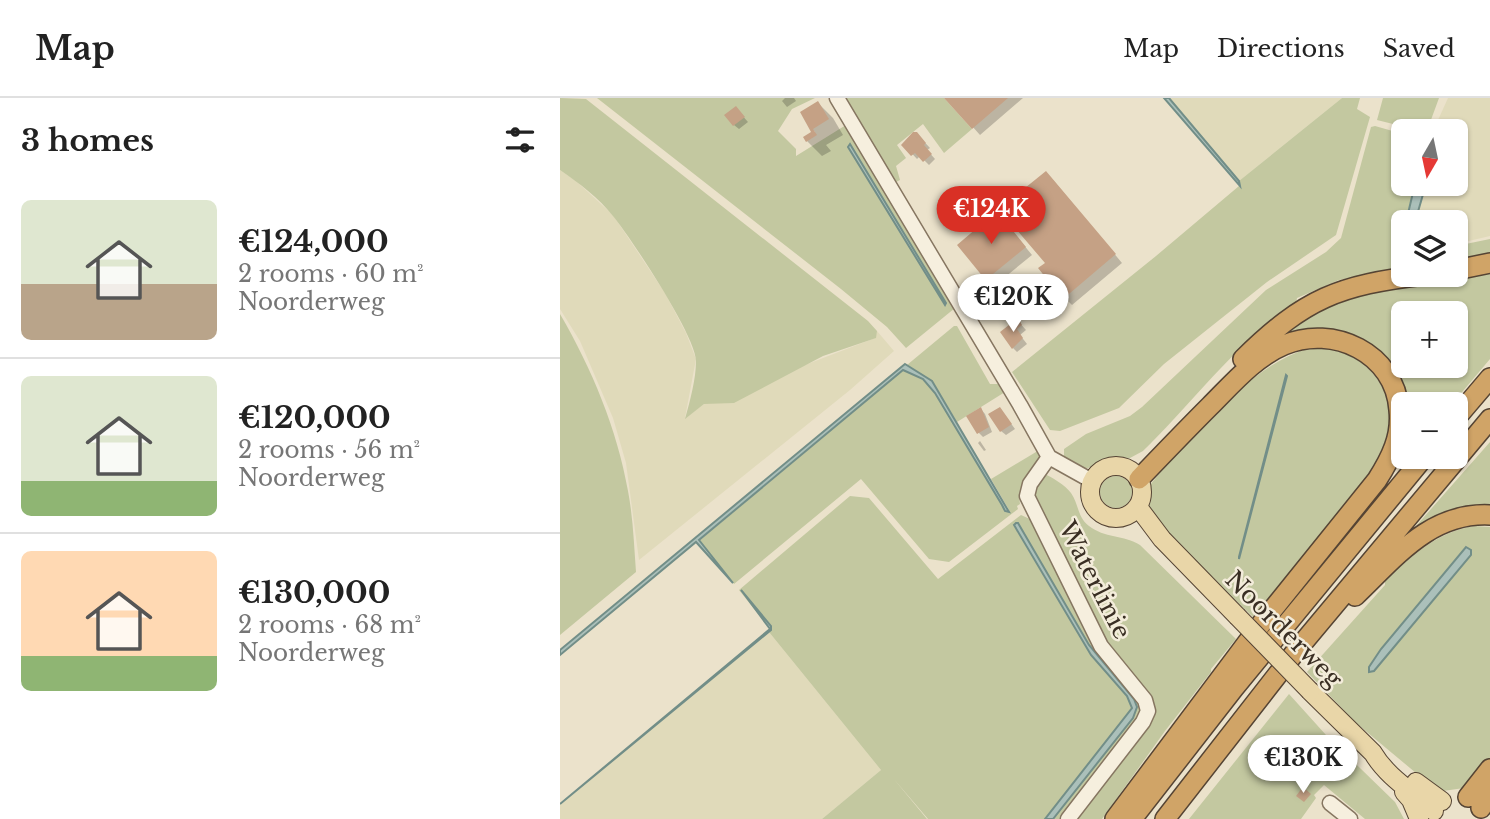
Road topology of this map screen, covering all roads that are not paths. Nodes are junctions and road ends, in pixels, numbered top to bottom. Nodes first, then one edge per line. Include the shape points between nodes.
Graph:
1 (837, 98) edge
2 (1490, 263) edge
3 (1468, 268) edge
4 (1391, 280) edge
5 (1490, 378) edge
6 (1468, 404) edge
7 (1490, 419) edge
8 (1049, 457) junction
9 (1414, 469) edge
10 (1134, 474) junction
11 (1092, 481) junction
12 (1133, 511) junction
13 (1490, 515) edge
14 (1296, 651) junction
15 (1373, 753) junction
16 (1490, 769) edge
17 (1330, 803) dead end
18 (1481, 804) edge
19 (1432, 812) edge
20 (1068, 819) edge
21 (1115, 819) edge
22 (1132, 819) edge
23 (1165, 819) edge
24 (1350, 819) edge

1 - 8 street
2 - 3 highway
4 - 10 highway via 1346,288 1303,308 1259,342
5 - 6 highway
7 - 14 highway
8 - 11 street
8 - 20 street, Waterlinie via 1027,496 1101,646 1134,684 1148,711
9 - 22 highway
10 - 11 main road via 1112,466
10 - 12 main road via 1142,498
10 - 21 highway via 1266,354 1303,338 1330,337 1363,351 1388,375 1398,397 1396,444 1377,480 1265,619
11 - 12 main road via 1095,508 1110,518
12 - 15 main road, Noorderweg, bridge via 1149,533 1162,539
13 - 14 highway via 1445,521 1412,542
14 - 23 highway
15 - 19 main road, Noorderweg
15 - 19 main road, Noorderweg via 1411,800
16 - 18 highway
17 - 24 street
18 - 19 main road via 1450,797

